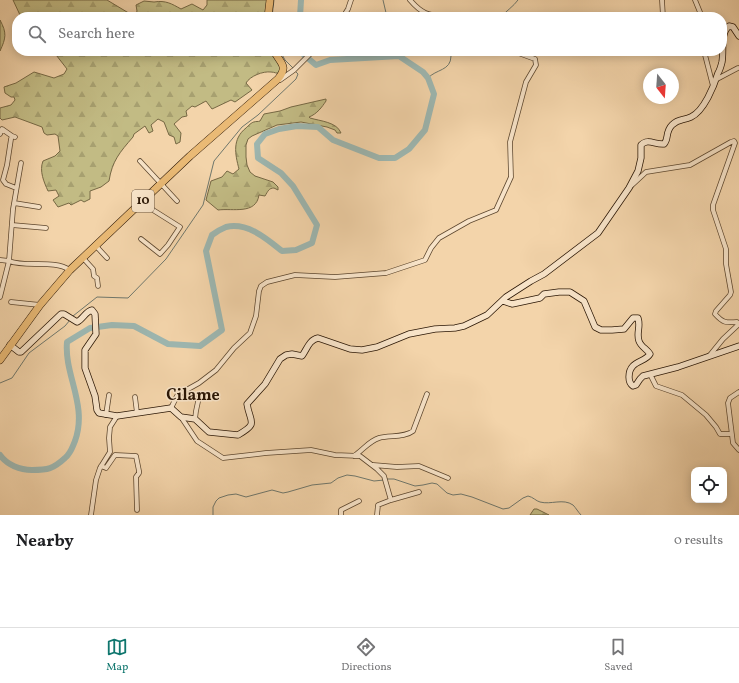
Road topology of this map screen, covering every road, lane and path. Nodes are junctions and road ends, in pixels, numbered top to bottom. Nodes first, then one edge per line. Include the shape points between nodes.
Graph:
1 (270, 0) edge
2 (351, 0) edge
3 (410, 0) edge
4 (662, 0) edge
5 (695, 0) edge
6 (269, 12) edge
7 (346, 12) edge
8 (422, 12) edge
9 (663, 12) edge
10 (700, 12) edge
11 (727, 28) edge
12 (739, 36) edge
13 (277, 56) edge
14 (308, 56) edge
15 (526, 56) edge
16 (705, 56) edge
17 (722, 56) edge
18 (738, 68) dead end
19 (278, 79) junction
20 (717, 79) junction
21 (714, 87) junction
22 (0, 134) edge
23 (140, 161) dead end
24 (21, 163) dead end
25 (2, 175) edge
26 (161, 184) junction
27 (16, 188) junction
28 (629, 188) junction
29 (143, 201) junction
30 (177, 201) dead end
31 (14, 204) junction
32 (39, 207) dead end
33 (12, 225) junction
34 (46, 228) dead end
35 (141, 239) dead end
36 (96, 246) junction
37 (83, 258) junction
38 (107, 258) dead end
39 (0, 260) edge
40 (9, 261) junction
41 (70, 270) junction
42 (98, 286) dead end
43 (0, 297) edge
44 (503, 301) junction
45 (12, 302) dead end
46 (40, 305) junction
47 (10, 345) junction
48 (739, 346) edge
49 (710, 356) junction
50 (0, 360) edge
51 (650, 374) junction
52 (739, 392) edge
53 (427, 394) dead end
54 (109, 395) dead end
55 (199, 397) dead end
56 (135, 398) dead end
57 (171, 408) junction
58 (137, 413) junction
59 (106, 415) junction
60 (116, 416) junction
61 (181, 417) junction
62 (195, 419) junction
63 (731, 434) junction
64 (739, 450) edge
65 (353, 456) junction
66 (372, 465) junction
67 (101, 466) junction
68 (448, 478) dead end
69 (419, 492) dead end
70 (391, 500) junction
71 (358, 501) dead end
72 (137, 510) dead end
73 (92, 515) edge
74 (341, 515) edge
75 (376, 515) edge

1 - 6 highway
2 - 7 street
3 - 8 street
4 - 9 street
5 - 10 street
11 - 12 street via 733,27
13 - 19 highway via 283,65 282,74
14 - 19 street via 294,70
15 - 57 street via 534,59 536,65 526,82 510,142 511,177 496,210 455,228 435,243 425,260 400,269 386,273 335,277 295,275 267,282 258,290 256,316 250,333 216,370 199,384 181,392
16 - 21 street
17 - 20 street
18 - 20 street
19 - 26 highway, 10
20 - 21 street
21 - 28 street via 694,115 677,120 670,127 664,144 648,141 641,145 640,165
22 - 25 street via 2,129 14,136
23 - 26 street
24 - 27 street
25 - 27 street via 3,182
26 - 29 highway, 10
26 - 30 street
27 - 31 street
28 - 44 street via 598,233
28 - 49 street via 646,172 690,165 734,141 736,143 713,210 726,248 731,292 715,314 725,323 739,324
29 - 35 street via 180,227 160,254
29 - 36 highway, 10
31 - 32 street
31 - 33 street
33 - 34 street
33 - 40 street
36 - 37 highway, 10
36 - 38 street
37 - 41 highway, 10
37 - 42 street via 93,269
39 - 40 street
40 - 41 street via 49,264
40 - 43 street
41 - 46 highway, 10
44 - 51 street via 516,303 563,291 573,293 582,300 595,327 601,330 624,329 633,318 638,318 638,340 650,354 632,367 629,375 631,385 635,386 641,377
44 - 62 street via 487,315 464,326 409,334 370,349 350,349 315,339 302,356 292,354 280,359 265,384 247,404 252,421 245,431 234,435 210,432
45 - 46 street
46 - 47 highway, 10
47 - 50 highway, 10
47 - 59 street via 21,352 61,314 77,322 92,310 95,314 96,334 85,350 85,368 98,412
48 - 49 street
49 - 51 street
51 - 63 street via 656,386 679,394 706,415 720,434
52 - 63 street via 730,398 728,403
53 - 65 street via 413,431 371,441
54 - 59 street
55 - 62 street
56 - 58 street
57 - 58 street
57 - 61 street
58 - 60 street
59 - 60 street
60 - 67 street via 110,427 110,452
61 - 62 street
61 - 65 street via 197,441 223,458 296,450
63 - 64 street via 733,444
65 - 66 street via 360,456
66 - 68 street via 419,466
66 - 70 street via 385,478
67 - 72 street via 106,468 115,455 136,456 139,471 136,477
67 - 73 street via 96,480
69 - 70 street
70 - 75 street via 378,505
71 - 74 street via 341,510

